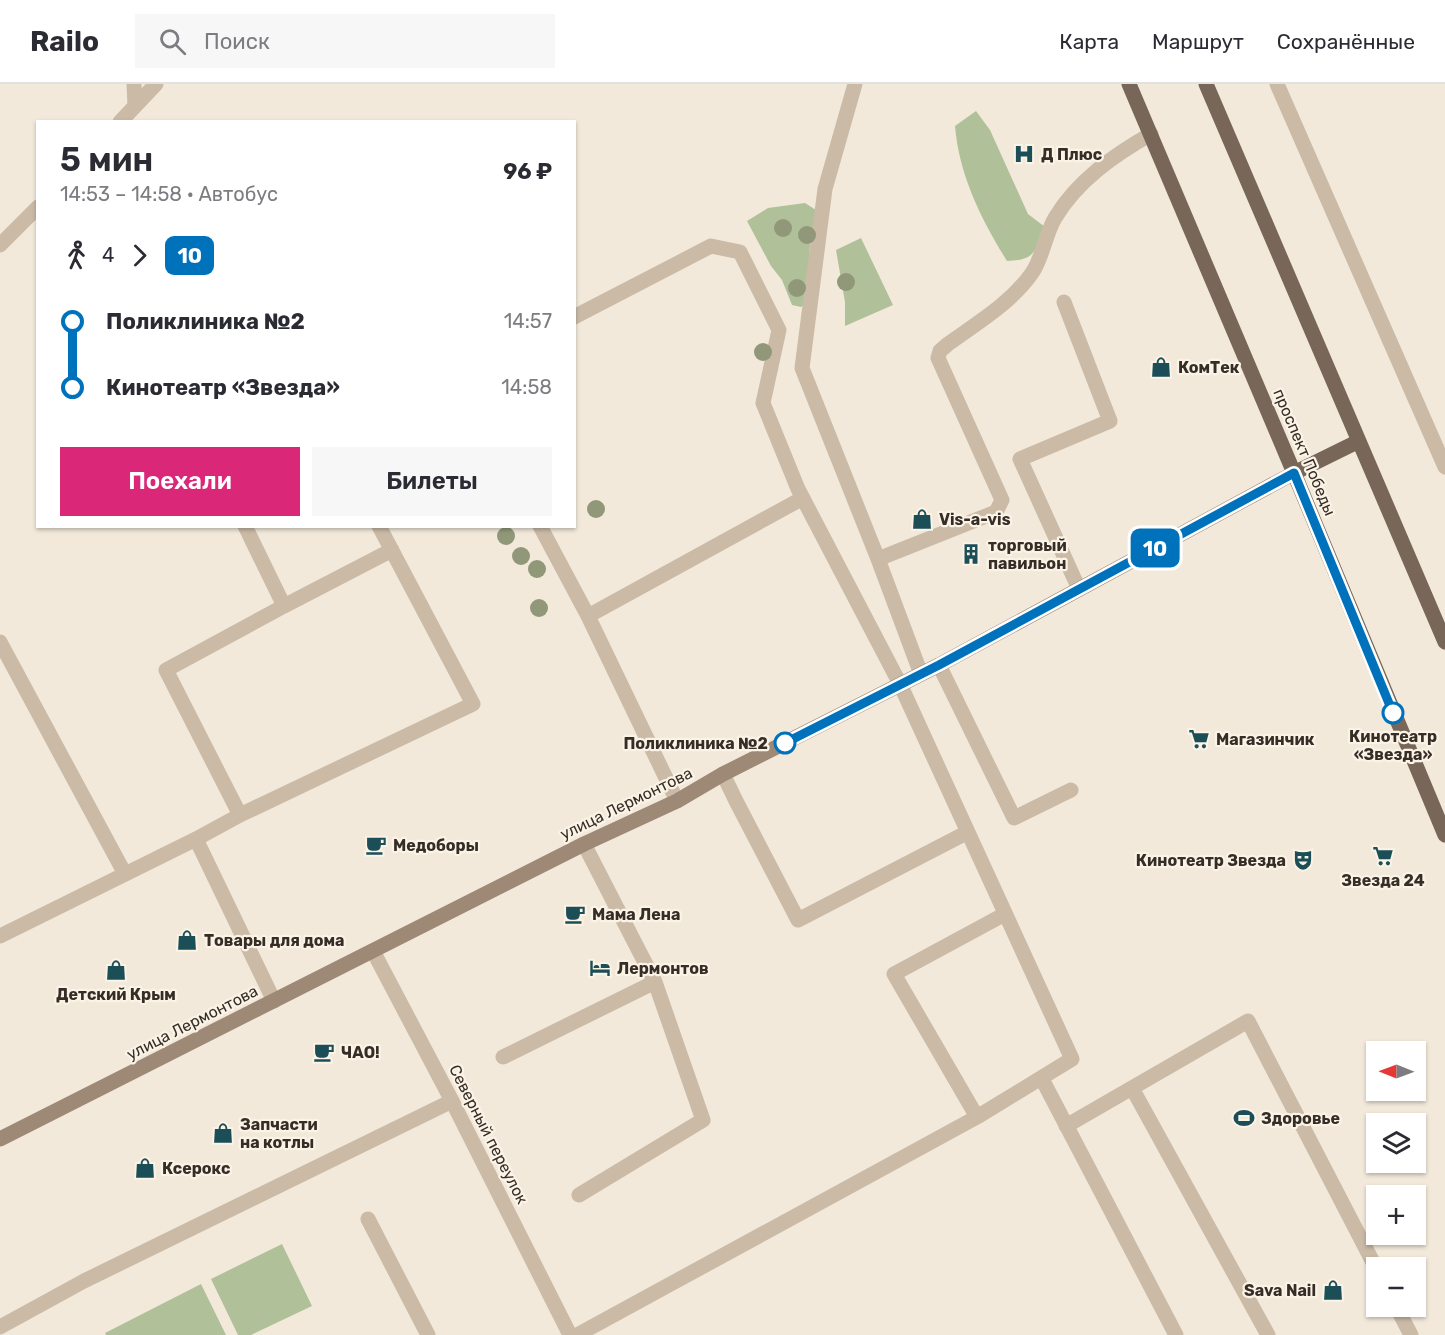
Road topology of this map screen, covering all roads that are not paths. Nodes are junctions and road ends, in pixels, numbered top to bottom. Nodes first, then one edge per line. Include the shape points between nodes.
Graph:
1 (135, 84) edge
2 (156, 84) edge
3 (855, 84) edge
4 (1129, 84) edge
5 (1206, 84) edge
6 (1277, 84) edge
7 (135, 105) junction
8 (122, 120) edge
9 (1151, 134) junction
10 (36, 209) edge
11 (0, 245) edge
12 (1064, 302) dead end
13 (576, 316) edge
14 (1359, 441) junction
15 (1445, 467) edge
16 (1294, 473) junction
17 (803, 498) junction
18 (246, 528) edge
19 (381, 528) edge
20 (541, 528) edge
21 (392, 550) junction
22 (878, 559) junction
23 (1079, 589) junction
24 (284, 606) junction
25 (588, 616) junction
26 (0, 642) edge
27 (1445, 642) edge
28 (939, 665) junction
29 (921, 674) junction
30 (900, 684) junction
31 (723, 774) junction
32 (1071, 790) dead end
33 (677, 801) junction
34 (240, 815) junction
35 (968, 832) junction
36 (1445, 835) edge
37 (196, 839) junction
38 (584, 844) junction
39 (125, 874) junction
40 (1005, 915) junction
41 (0, 936) edge
42 (373, 951) junction
43 (655, 982) junction
44 (274, 1001) junction
45 (502, 1057) dead end
46 (1042, 1078) junction
47 (1132, 1088) junction
48 (452, 1101) junction
49 (976, 1117) junction
50 (1066, 1126) junction
51 (0, 1139) edge
52 (579, 1195) dead end
53 (368, 1219) dead end
54 (1370, 1257) edge
55 (1402, 1317) edge
56 (0, 1327) edge
57 (428, 1335) edge
58 (570, 1335) edge
59 (577, 1335) edge
60 (1176, 1335) edge
61 (1268, 1335) edge
62 (1411, 1335) edge

1 - 7 street
2 - 7 street
3 - 22 street via 825,189 802,369
4 - 9 main road, проспект Победы
5 - 14 main road
6 - 15 street
7 - 8 street
9 - 16 main road, проспект Победы
9 - 22 street via 1118,153 1083,184 1054,218 1032,272 1001,306 940,351 938,358 1002,500 996,512
10 - 11 street
12 - 23 street via 1110,421 1020,459
13 - 17 street via 711,246 740,252 779,330 763,403
14 - 16 main road
14 - 27 main road
16 - 23 main road, улица Лермонтова
16 - 36 main road, проспект Победы
17 - 25 street
17 - 30 street
18 - 24 street
19 - 21 street
20 - 25 street
21 - 24 street
21 - 34 street via 473,704
22 - 29 street
23 - 28 main road, улица Лермонтова
24 - 34 street via 166,670
25 - 33 street
26 - 39 street
28 - 29 main road, улица Лермонтова
28 - 32 street via 1014,818
29 - 30 main road, улица Лермонтова
30 - 31 main road, улица Лермонтова
30 - 35 street
31 - 33 main road, улица Лермонтова
31 - 35 street via 798,920
33 - 38 main road, улица Лермонтова
34 - 37 street
35 - 40 street
37 - 39 street
37 - 44 street
38 - 42 main road, улица Лермонтова
38 - 43 street
39 - 41 street
40 - 46 street via 1072,1059
40 - 49 street via 894,974
42 - 44 main road, улица Лермонтова
42 - 48 street, Северный переулок
43 - 45 street
43 - 52 street via 703,1120
44 - 51 main road, улица Лермонтова
46 - 49 street
46 - 50 street
47 - 50 street
47 - 54 street via 1248,1021
47 - 61 street
48 - 56 street via 84,1281
48 - 58 street, Северный переулок
49 - 59 street
50 - 60 street
53 - 57 street
55 - 62 street

